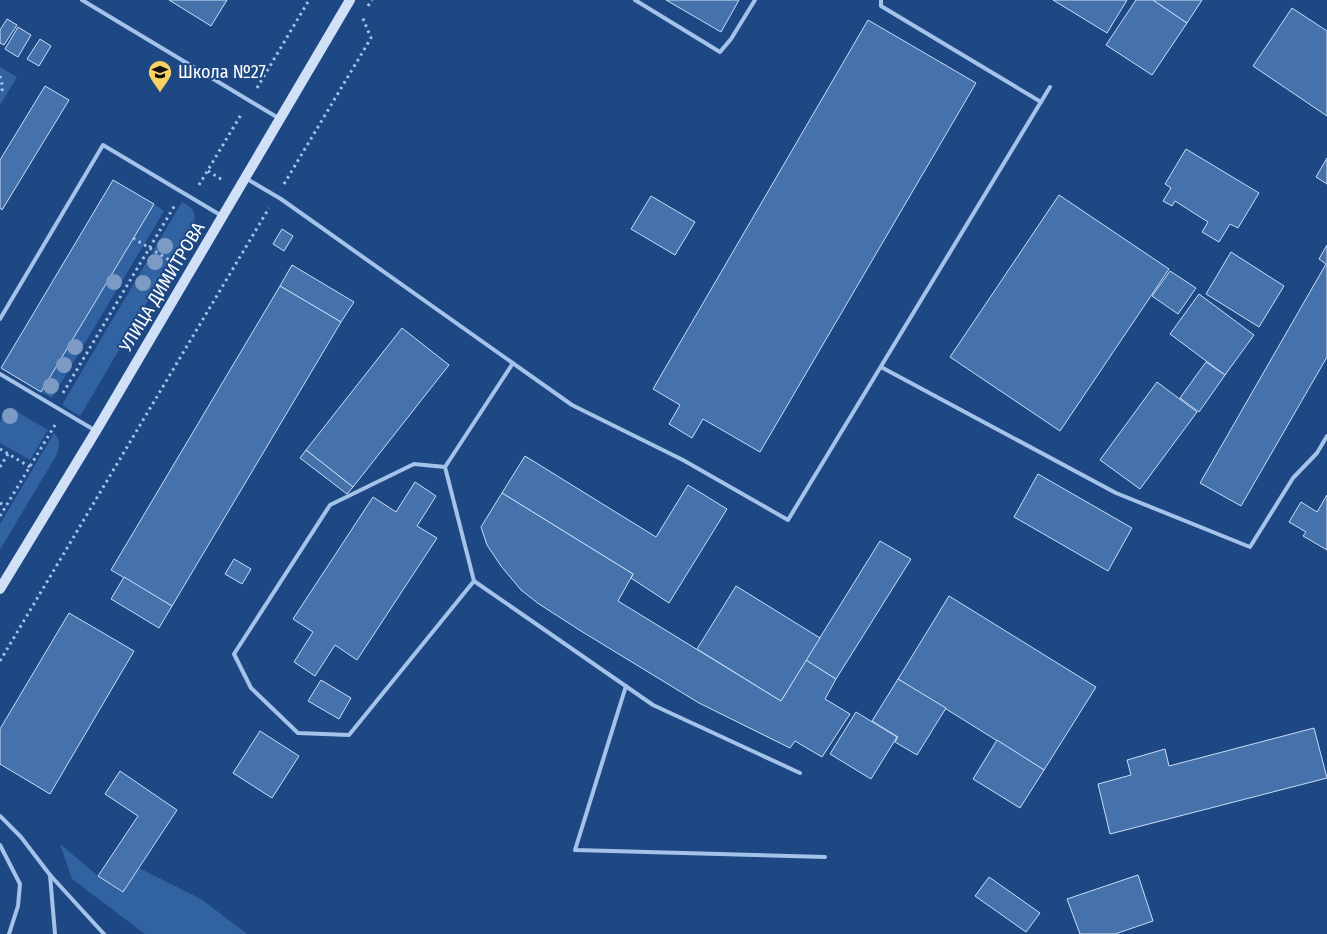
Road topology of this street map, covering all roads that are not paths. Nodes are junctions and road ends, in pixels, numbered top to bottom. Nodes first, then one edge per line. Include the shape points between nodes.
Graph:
1 (82, 0) edge
2 (350, 0) edge
3 (635, 0) edge
4 (756, 0) edge
5 (881, 0) edge
6 (1050, 87) dead end
7 (1041, 102) junction
8 (280, 119) junction
9 (245, 178) junction
10 (222, 216) junction
11 (0, 319) edge
12 (513, 364) junction
13 (881, 367) junction
14 (0, 374) edge
15 (96, 431) junction
16 (1327, 436) edge
17 (445, 467) junction
18 (474, 581) junction
19 (0, 589) edge
20 (626, 686) junction
21 (800, 773) dead end
22 (0, 816) edge
23 (0, 845) edge
24 (824, 857) dead end
25 (50, 875) junction
26 (9, 934) edge
27 (55, 934) edge
28 (104, 934) edge

1 - 8 lane
2 - 8 main road, УЛИЦА ДИМИТРОВА
3 - 4 lane via 720,52
5 - 7 lane via 881,6
6 - 7 lane
7 - 13 lane
8 - 9 main road, УЛИЦА ДИМИТРОВА
9 - 10 main road, УЛИЦА ДИМИТРОВА
9 - 12 lane
10 - 11 lane via 103,145
10 - 15 main road, УЛИЦА ДИМИТРОВА
12 - 13 lane via 572,405 683,460 788,520
12 - 17 lane
13 - 16 lane via 1116,493 1250,547 1293,478 1317,453
14 - 15 lane
15 - 19 main road, УЛИЦА ДИМИТРОВА
17 - 18 lane
17 - 18 lane via 414,464 330,506 234,654 251,688 298,733 349,735
18 - 20 lane
20 - 21 lane via 653,705
20 - 24 lane via 575,850
22 - 25 lane
23 - 26 lane via 20,884 18,906
25 - 27 lane
25 - 28 lane

